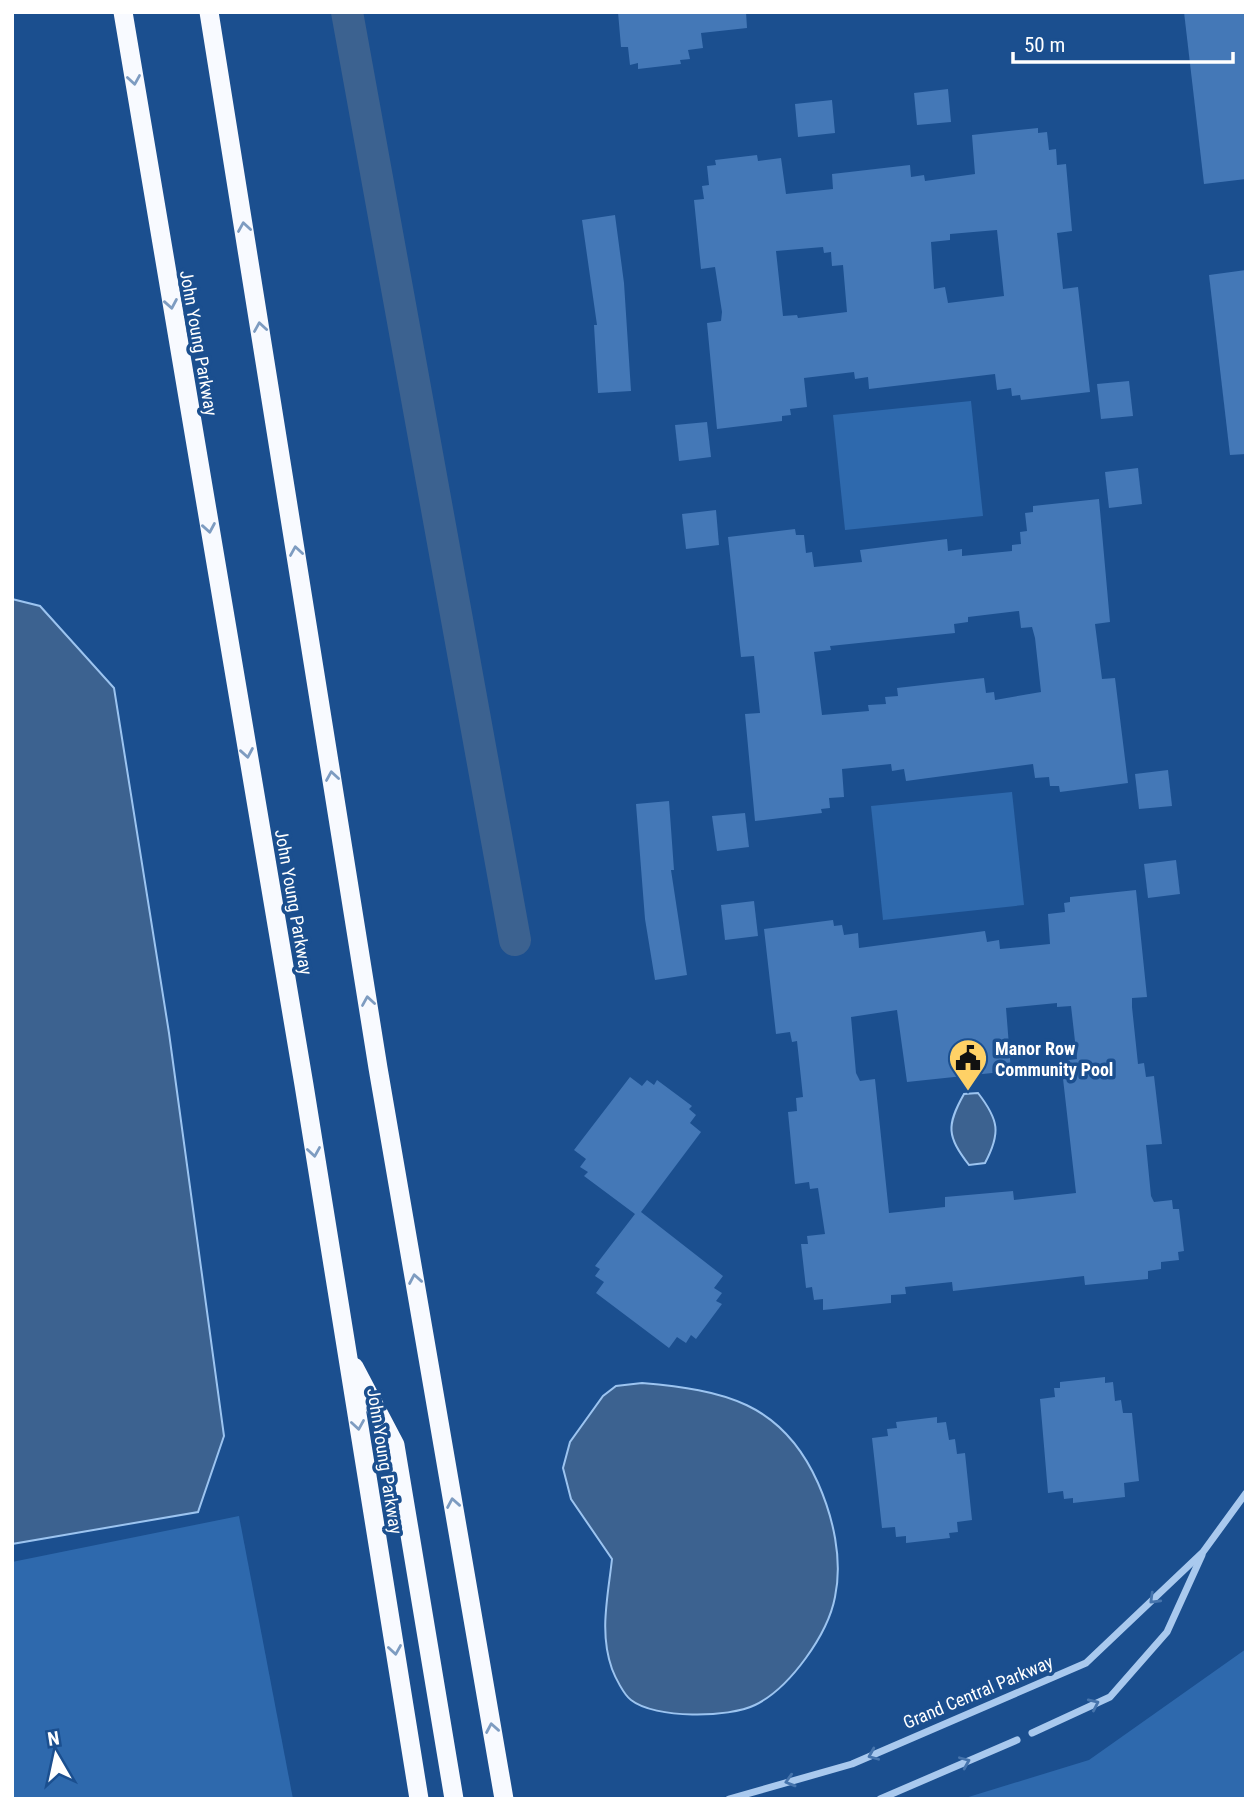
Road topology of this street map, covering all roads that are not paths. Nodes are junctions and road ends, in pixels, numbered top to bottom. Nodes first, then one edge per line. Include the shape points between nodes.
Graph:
1 (124, 12) edge
2 (209, 12) edge
3 (347, 1354) junction
4 (1246, 1493) edge
5 (1203, 1552) junction
6 (1032, 1733) dead end
7 (1017, 1740) dead end
8 (506, 1798) edge
9 (419, 1799) edge
10 (454, 1799) edge
11 (729, 1799) edge
12 (880, 1799) edge

1 -> 3 highway, John Young Parkway
8 -> 2 highway via 374,1040
3 -> 9 highway, John Young Parkway
3 - 10 highway via 395,1445
4 - 5 street, Grand Central Parkway
6 -> 5 street, Grand Central Parkway via 1110,1697 1167,1632
5 -> 11 street, Grand Central Parkway via 1086,1663 852,1764
12 -> 7 street

